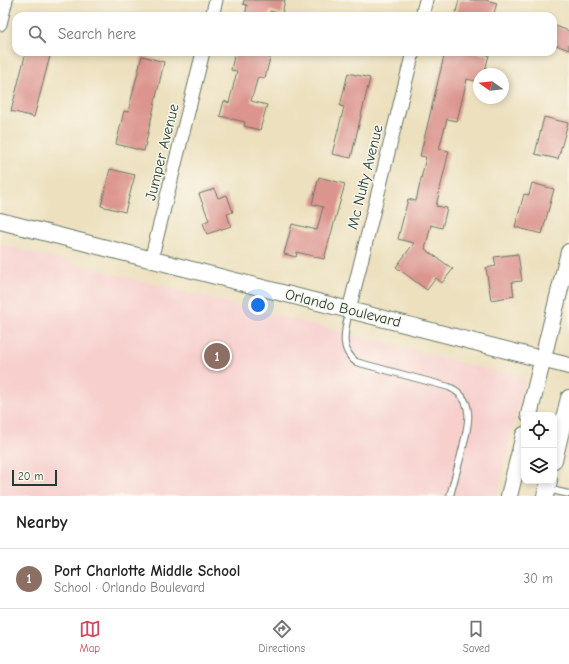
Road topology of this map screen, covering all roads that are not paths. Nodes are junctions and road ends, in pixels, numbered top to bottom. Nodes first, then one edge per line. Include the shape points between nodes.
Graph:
1 (6, 0) edge
2 (216, 0) edge
3 (426, 0) edge
4 (213, 12) edge
5 (423, 12) edge
6 (0, 24) edge
7 (202, 56) edge
8 (412, 56) edge
9 (0, 221) edge
10 (569, 252) edge
11 (151, 260) junction
12 (349, 310) junction
13 (543, 359) junction
14 (569, 366) edge
15 (569, 398) edge
16 (530, 412) edge
17 (521, 447) edge
18 (557, 448) edge
19 (547, 489) edge
20 (569, 494) edge
21 (450, 496) edge
22 (509, 496) edge

1 - 6 street
2 - 4 street
3 - 5 street
7 - 11 street, Jumper Avenue
8 - 12 street, Mc Nulty Avenue
9 - 11 street, Orlando Boulevard
10 - 13 street
11 - 12 street, Orlando Boulevard
12 - 13 street, Orlando Boulevard
12 - 21 lane via 344,342 353,360 449,387 459,392 465,400 469,416
13 - 14 street, Orlando Boulevard
13 - 16 street
15 - 18 street
17 - 22 street
19 - 20 lane

